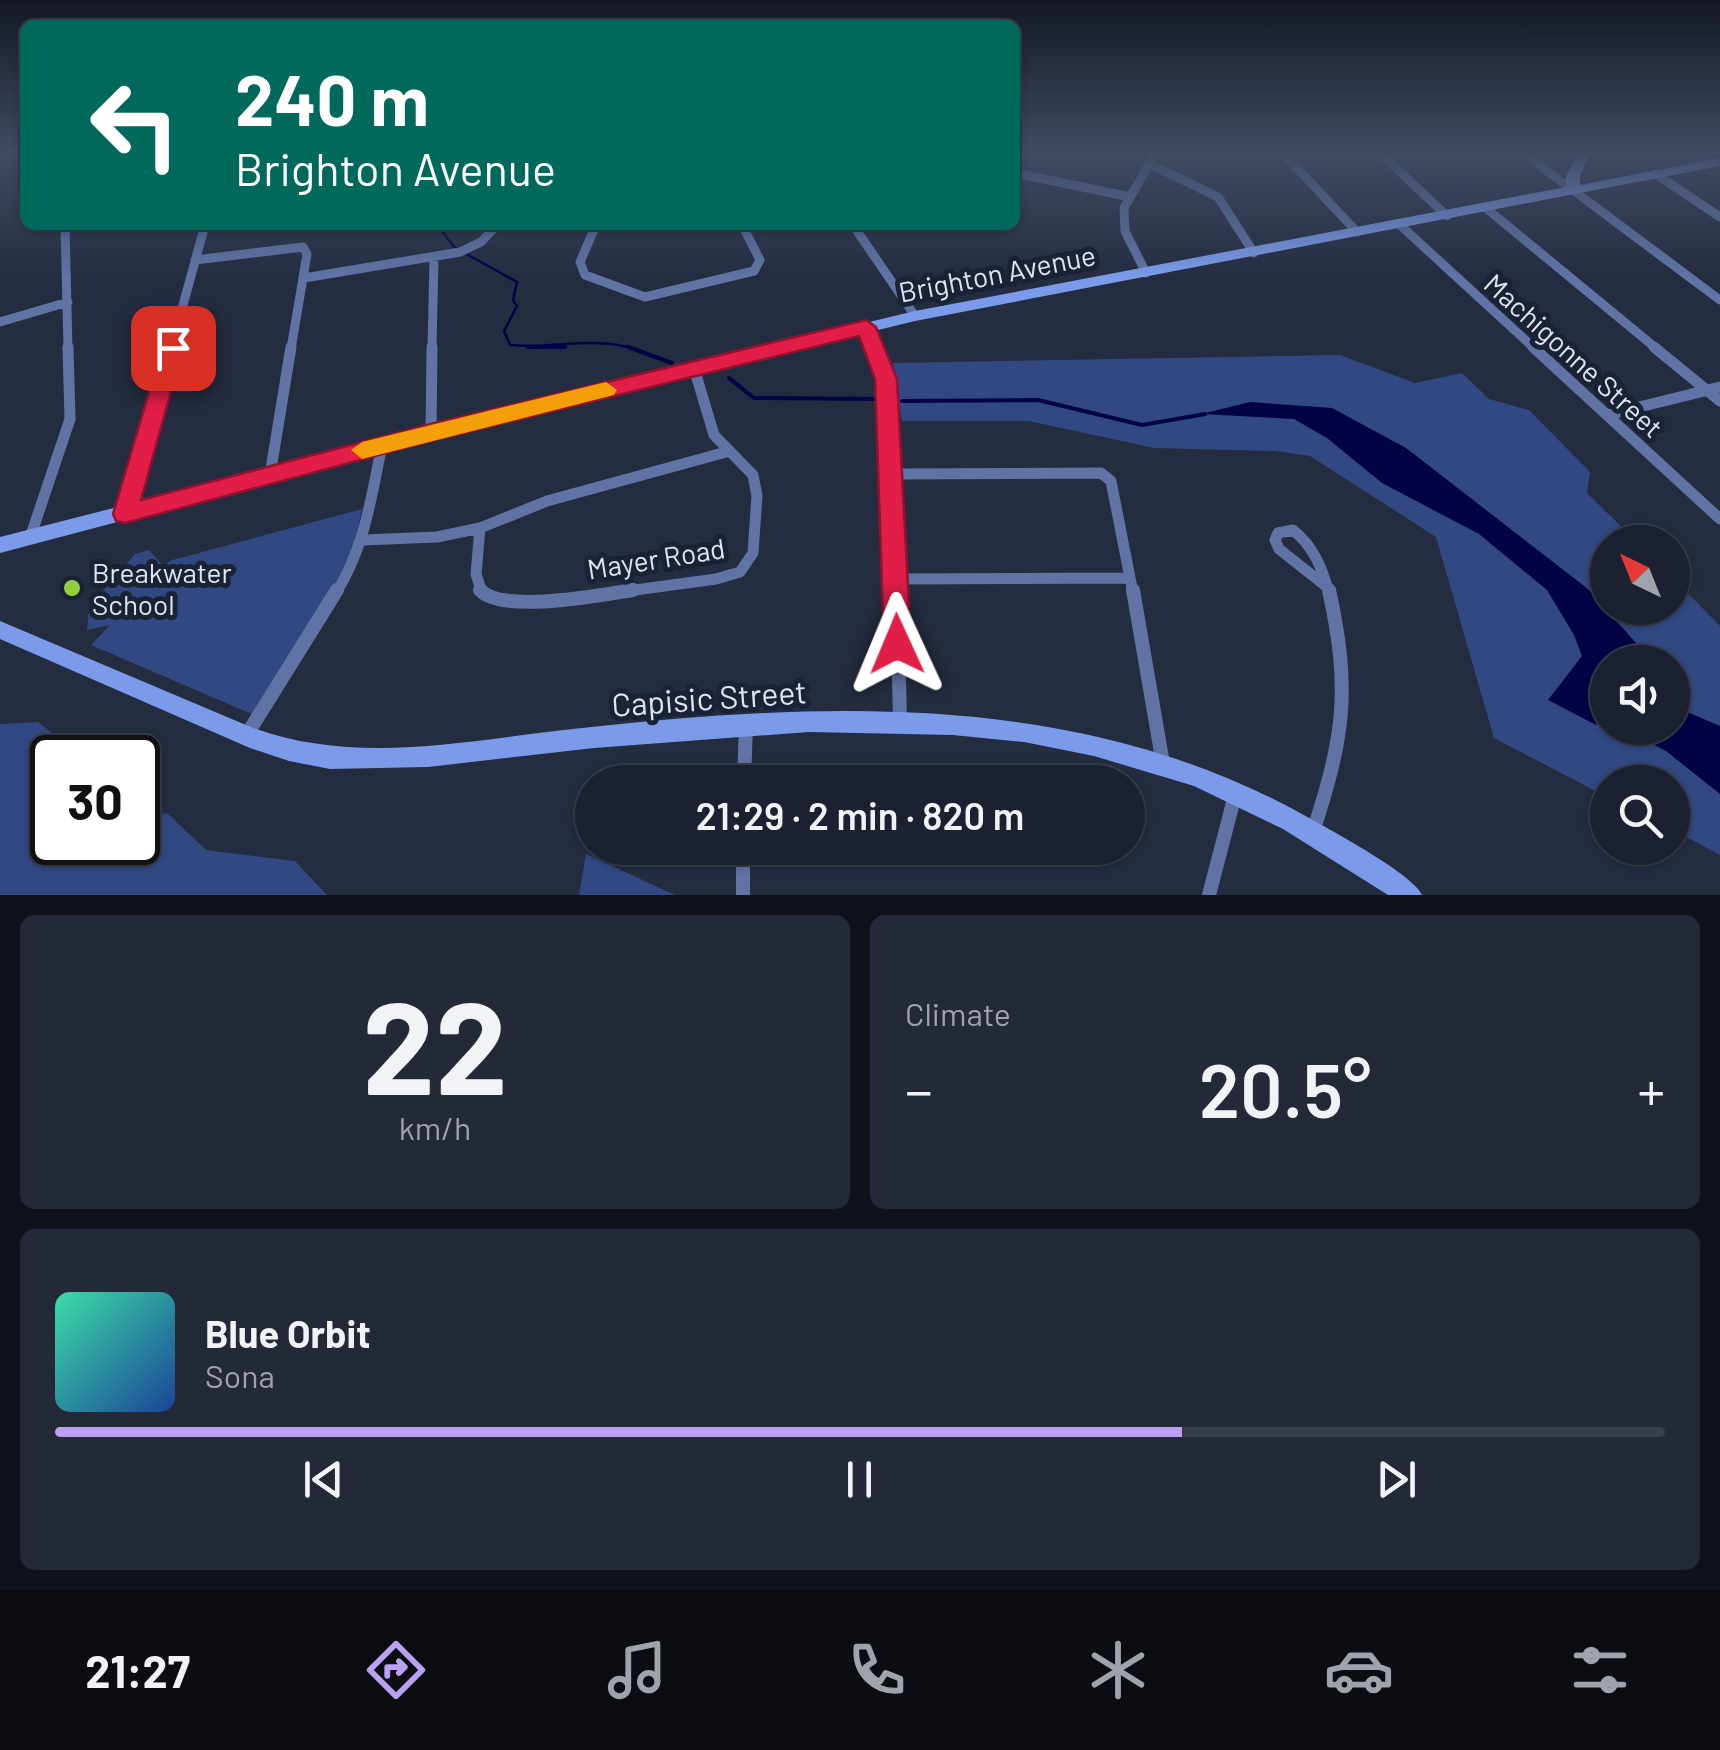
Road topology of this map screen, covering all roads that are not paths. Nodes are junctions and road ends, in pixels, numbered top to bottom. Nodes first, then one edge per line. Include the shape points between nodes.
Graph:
1 (1117, 194) edge
2 (1211, 194) edge
3 (1321, 194) edge
4 (1423, 194) edge
5 (1556, 194) edge
6 (1579, 194) edge
7 (1685, 194) edge
8 (1126, 196) joint
9 (1486, 208) junction
10 (1446, 216) junction
11 (1720, 217) edge
12 (1399, 224) junction
13 (65, 230) edge
14 (204, 230) edge
15 (492, 230) edge
16 (594, 230) edge
17 (745, 230) edge
18 (856, 230) edge
19 (1357, 232) junction
20 (1254, 253) junction
21 (434, 258) junction
22 (196, 260) junction
23 (1146, 273) junction
24 (304, 278) junction
25 (1720, 300) edge
26 (68, 302) junction
27 (915, 316) junction
28 (0, 322) edge
29 (866, 327) junction
30 (694, 368) junction
31 (1714, 389) edge
32 (1720, 401) edge
33 (1606, 415) junction
34 (431, 432) junction
35 (382, 445) junction
36 (730, 451) junction
37 (270, 474) junction
38 (890, 474) junction
39 (125, 514) junction
40 (1720, 519) edge
41 (480, 528) junction
42 (30, 538) junction
43 (364, 540) junction
44 (0, 545) edge
45 (1129, 578) junction
46 (897, 580) junction
47 (1328, 587) dead end
48 (0, 630) edge
49 (900, 721) junction
50 (746, 725) junction
51 (246, 736) junction
52 (1163, 764) junction
53 (745, 765) edge
54 (1235, 794) junction
55 (1313, 832) junction
56 (743, 865) edge
57 (743, 895) edge
58 (1209, 895) edge
59 (1410, 895) edge

1 - 8 street
2 - 20 street
3 - 19 street
4 - 10 street
5 - 9 main road, Brighton Avenue
6 - 25 street
7 - 11 street
8 - 23 street via 1124,234
9 - 10 main road, Brighton Avenue
9 - 31 street
10 - 12 main road, Brighton Avenue
12 - 19 main road, Brighton Avenue
12 - 33 street, Machigonne Street
13 - 26 street
14 - 22 street
15 - 21 street via 474,246
16 - 17 street via 580,269 592,280 645,297 754,271 760,260
18 - 27 street
19 - 20 main road, Brighton Avenue
20 - 23 main road, Brighton Avenue
21 - 24 street
21 - 34 street
22 - 24 street via 303,247
22 - 39 street
23 - 27 main road, Brighton Avenue
24 - 37 street
26 - 28 street
26 - 42 street via 70,418
27 - 29 main road, Brighton Avenue
29 - 30 main road, Brighton Avenue
29 - 38 street via 886,379
30 - 34 main road, Brighton Avenue
30 - 36 street, Mayer Road via 714,436
31 - 32 street
31 - 33 street
33 - 40 street, Machigonne Street
34 - 35 main road, Brighton Avenue
35 - 37 main road, Brighton Avenue
35 - 43 street
36 - 41 street via 547,500
36 - 41 street, Mayer Road via 753,475 757,496 753,553 740,572 728,576 496,602 477,586
37 - 39 main road, Brighton Avenue
38 - 45 street via 1101,474 1114,490
38 - 46 street
39 - 42 main road, Brighton Avenue
41 - 43 street
42 - 44 main road, Brighton Avenue
43 - 51 street via 337,595
45 - 46 street
45 - 52 street
46 - 49 street
47 - 55 street via 1339,643 1342,721
48 - 51 main road, Capisic Street
49 - 50 main road, Capisic Street
49 - 52 main road, Capisic Street via 1000,728
50 - 51 main road, Capisic Street via 358,758 272,747
50 - 53 street
52 - 54 main road, Capisic Street
54 - 55 main road, Capisic Street
54 - 58 street
55 - 59 main road, Capisic Street
56 - 57 street

